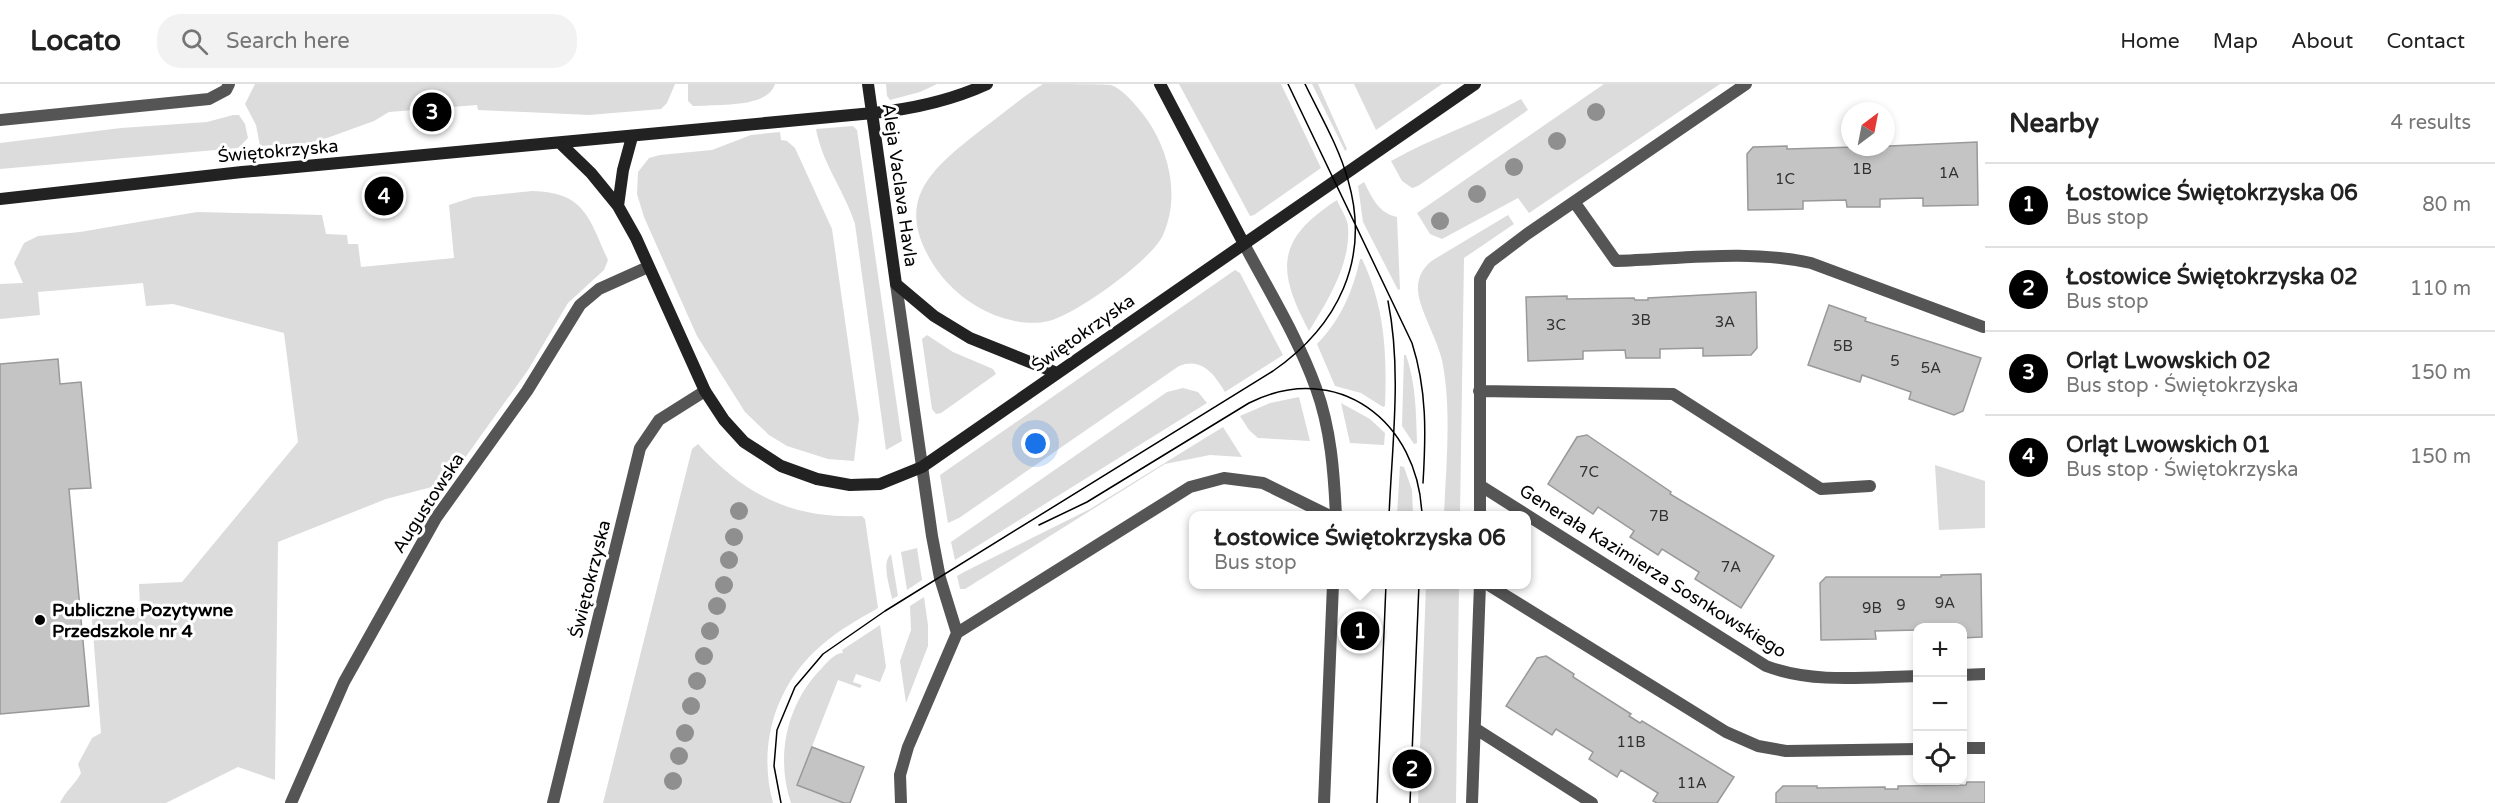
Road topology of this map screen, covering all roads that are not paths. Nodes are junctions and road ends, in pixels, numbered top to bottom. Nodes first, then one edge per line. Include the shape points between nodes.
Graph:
1 (229, 84) edge
2 (868, 84) edge
3 (987, 84) edge
4 (1160, 84) edge
5 (1475, 84) edge
6 (1746, 84) edge
7 (873, 113) junction
8 (0, 120) edge
9 (632, 137) junction
10 (560, 143) junction
11 (0, 199) edge
12 (1575, 203) junction
13 (618, 206) junction
14 (1244, 244) junction
15 (648, 267) junction
16 (896, 284) junction
17 (1983, 327) dead end
18 (1057, 374) junction
19 (705, 391) junction
20 (1479, 391) junction
21 (922, 467) junction
22 (1481, 486) junction
23 (1870, 486) dead end
24 (1320, 511) edge
25 (1336, 511) edge
26 (1480, 511) edge
27 (1521, 511) edge
28 (1531, 518) edge
29 (1333, 589) edge
30 (1480, 589) edge
31 (1494, 589) edge
32 (957, 633) junction
33 (1985, 674) edge
34 (1967, 675) edge
35 (1913, 676) edge
36 (1476, 729) junction
37 (1967, 748) edge
38 (1985, 748) edge
39 (1913, 749) edge
40 (291, 803) edge
41 (553, 803) edge
42 (901, 803) edge
43 (1324, 803) edge
44 (1472, 803) edge
45 (1592, 803) edge

1 - 8 street via 209,99
2 - 7 main road, Aleja Vaclava Havla
3 - 7 main road, Świętokrzyska via 964,95 909,109
4 - 14 main road
5 - 14 main road, Świętokrzyska
6 - 12 street
7 - 9 main road, Świętokrzyska
7 - 16 main road, Aleja Vaclava Havla
9 - 10 main road, Świętokrzyska
9 - 13 main road
10 - 11 main road, Świętokrzyska
10 - 13 main road, Świętokrzyska
12 - 17 street via 1616,261 1788,258
12 - 20 street via 1527,234 1484,269 1480,279
13 - 15 main road, Świętokrzyska
14 - 18 main road, Świętokrzyska
14 - 25 street via 1317,390 1332,452
15 - 19 main road, Świętokrzyska
15 - 40 street, Augustowska via 599,289 580,305 526,391 436,518 344,682
16 - 18 main road, Aleja Vaclava Havla via 970,338
16 - 21 street
18 - 21 main road, Świętokrzyska
19 - 21 main road, Świętokrzyska via 744,442 781,466 817,479 850,485 880,484
19 - 41 street, Świętokrzyska via 659,420 640,448
20 - 22 street
20 - 23 street via 1673,394 1821,489
21 - 32 street via 940,578
22 - 26 street
22 - 27 street, Generała Kazimierza Sosnkowskiego
24 - 32 street via 1263,483 1224,478 1190,487
28 - 35 street, Generała Kazimierza Sosnkowskiego via 1766,666 1808,678
29 - 43 street
30 - 36 street
31 - 39 street via 1726,732 1758,746 1785,751
32 - 42 street via 908,747 900,775
33 - 34 street
36 - 44 street
36 - 45 street
37 - 38 street

